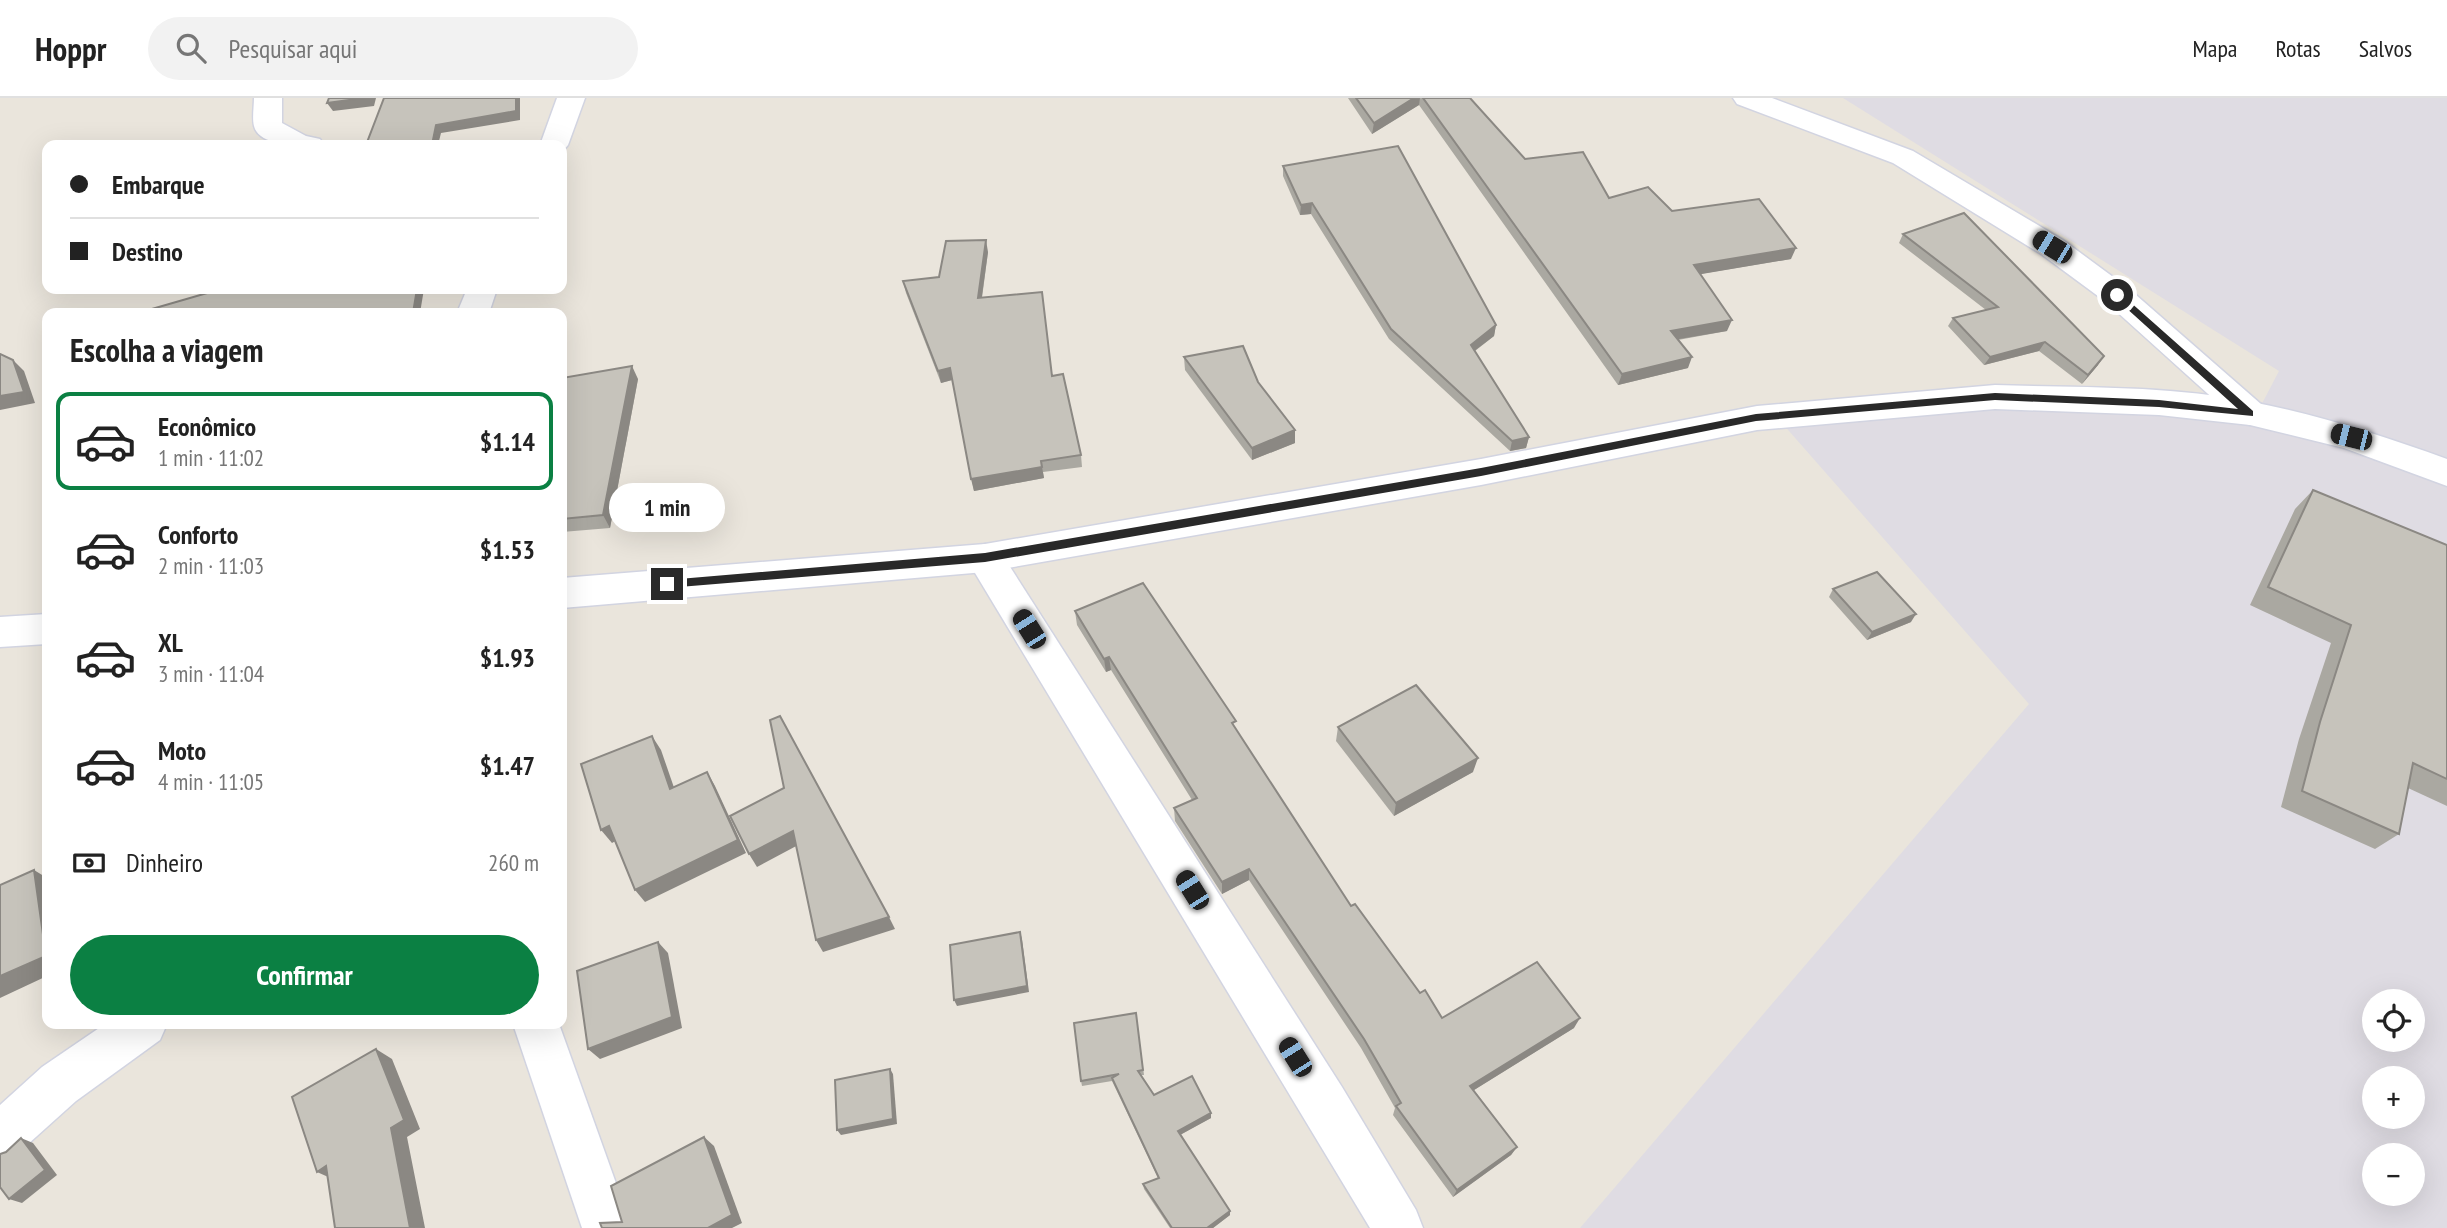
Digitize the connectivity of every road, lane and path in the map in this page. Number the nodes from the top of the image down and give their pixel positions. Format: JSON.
{"nodes":[{"id":1,"x":268,"y":98,"type":"edge"},
{"id":2,"x":571,"y":98,"type":"edge"},
{"id":3,"x":1747,"y":98,"type":"edge"},
{"id":4,"x":292,"y":140,"type":"edge"},
{"id":5,"x":556,"y":140,"type":"edge"},
{"id":6,"x":2250,"y":413,"type":"junction"},
{"id":7,"x":2447,"y":473,"type":"edge"},
{"id":8,"x":985,"y":558,"type":"junction"},
{"id":9,"x":567,"y":593,"type":"edge"},
{"id":10,"x":42,"y":629,"type":"edge"},
{"id":11,"x":0,"y":632,"type":"edge"},
{"id":12,"x":137,"y":1029,"type":"edge"},
{"id":13,"x":538,"y":1029,"type":"edge"},
{"id":14,"x":0,"y":1137,"type":"edge"},
{"id":15,"x":607,"y":1228,"type":"edge"},
{"id":16,"x":1398,"y":1228,"type":"edge"}],
"edges":[{"from":1,"to":4,"type":"street"},
{"from":2,"to":5,"type":"street"},
{"from":3,"to":6,"type":"street"},
{"from":6,"to":7,"type":"street"},
{"from":6,"to":8,"type":"street"},
{"from":8,"to":9,"type":"street"},
{"from":8,"to":16,"type":"street"},
{"from":10,"to":11,"type":"street"},
{"from":12,"to":14,"type":"street"},
{"from":13,"to":15,"type":"street"}]}
